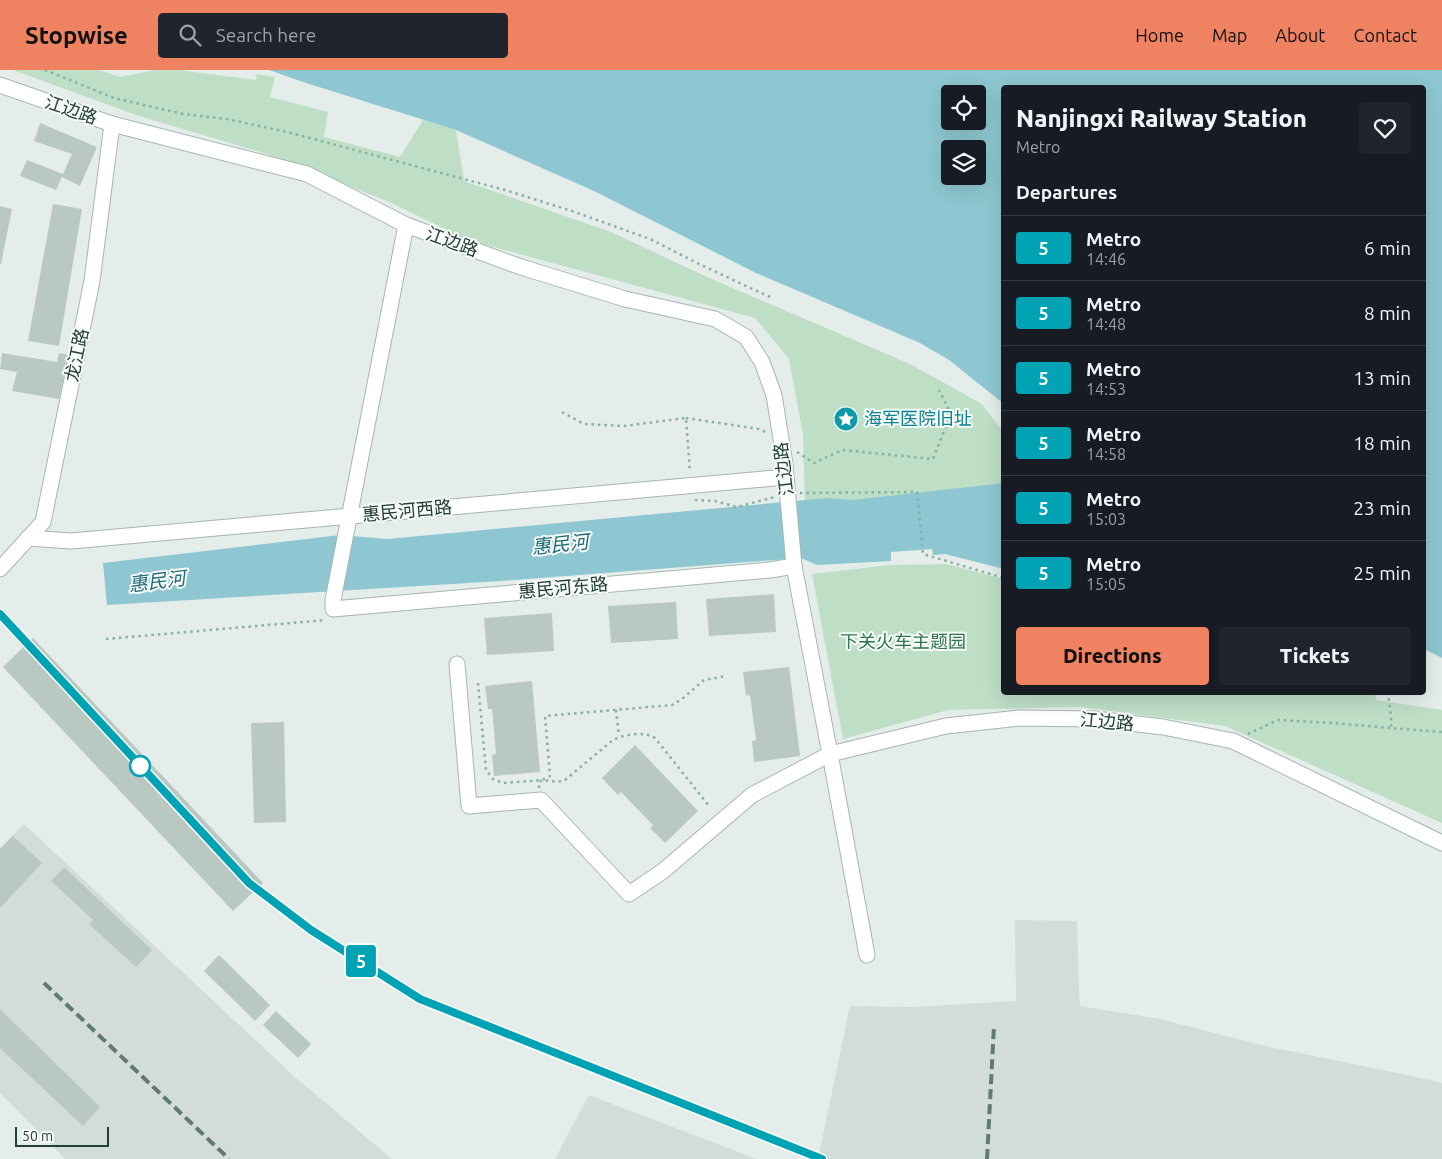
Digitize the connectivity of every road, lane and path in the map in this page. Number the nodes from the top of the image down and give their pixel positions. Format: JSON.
{"nodes":[{"id":1,"x":45,"y":70,"type":"edge"},
{"id":2,"x":0,"y":85,"type":"edge"},
{"id":3,"x":112,"y":124,"type":"junction"},
{"id":4,"x":406,"y":225,"type":"junction"},
{"id":5,"x":770,"y":298,"type":"dead end"},
{"id":6,"x":939,"y":390,"type":"dead end"},
{"id":7,"x":562,"y":412,"type":"dead end"},
{"id":8,"x":686,"y":418,"type":"junction"},
{"id":9,"x":781,"y":442,"type":"junction"},
{"id":10,"x":786,"y":477,"type":"dead end"},
{"id":11,"x":692,"y":485,"type":"junction"},
{"id":12,"x":788,"y":494,"type":"junction"},
{"id":13,"x":349,"y":519,"type":"junction"},
{"id":14,"x":28,"y":538,"type":"junction"},
{"id":15,"x":794,"y":566,"type":"junction"},
{"id":16,"x":0,"y":569,"type":"edge"},
{"id":17,"x":1001,"y":577,"type":"edge"},
{"id":18,"x":457,"y":664,"type":"dead end"},
{"id":19,"x":726,"y":676,"type":"dead end"},
{"id":20,"x":478,"y":684,"type":"dead end"},
{"id":21,"x":1388,"y":695,"type":"edge"},
{"id":22,"x":616,"y":710,"type":"junction"},
{"id":23,"x":1391,"y":728,"type":"junction"},
{"id":24,"x":1442,"y":732,"type":"edge"},
{"id":25,"x":1247,"y":734,"type":"dead end"},
{"id":26,"x":619,"y":737,"type":"junction"},
{"id":27,"x":830,"y":754,"type":"junction"},
{"id":28,"x":542,"y":780,"type":"junction"},
{"id":29,"x":540,"y":800,"type":"junction"},
{"id":30,"x":709,"y":806,"type":"dead end"},
{"id":31,"x":1442,"y":843,"type":"edge"},
{"id":32,"x":866,"y":955,"type":"dead end"}],
"edges":[{"from":1,"to":5,"type":"path"},
{"from":2,"to":3,"type":"street","name":"江边路"},
{"from":3,"to":4,"type":"street","name":"江边路"},
{"from":3,"to":14,"type":"street","name":"龙江路"},
{"from":4,"to":9,"type":"street","name":"江边路"},
{"from":4,"to":13,"type":"street"},
{"from":6,"to":9,"type":"path"},
{"from":7,"to":8,"type":"path"},
{"from":8,"to":9,"type":"path"},
{"from":8,"to":11,"type":"path"},
{"from":9,"to":12,"type":"street","name":"江边路"},
{"from":10,"to":11,"type":"street","name":"惠民河西路"},
{"from":11,"to":12,"type":"path"},
{"from":11,"to":13,"type":"street","name":"惠民河西路"},
{"from":12,"to":15,"type":"street","name":"江边路"},
{"from":12,"to":17,"type":"path"},
{"from":13,"to":14,"type":"street","name":"惠民河西路"},
{"from":13,"to":15,"type":"street","name":"惠民河东路"},
{"from":14,"to":16,"type":"street","name":"龙江路"},
{"from":15,"to":27,"type":"street","name":"江边路"},
{"from":18,"to":29,"type":"street"},
{"from":19,"to":22,"type":"path"},
{"from":20,"to":28,"type":"path"},
{"from":21,"to":23,"type":"path"},
{"from":22,"to":26,"type":"path"},
{"from":22,"to":28,"type":"path"},
{"from":23,"to":24,"type":"path"},
{"from":23,"to":25,"type":"path"},
{"from":26,"to":28,"type":"path"},
{"from":26,"to":30,"type":"path"},
{"from":27,"to":29,"type":"street"},
{"from":27,"to":31,"type":"street","name":"江边路"},
{"from":27,"to":32,"type":"street"},
{"from":28,"to":29,"type":"path"}]}
